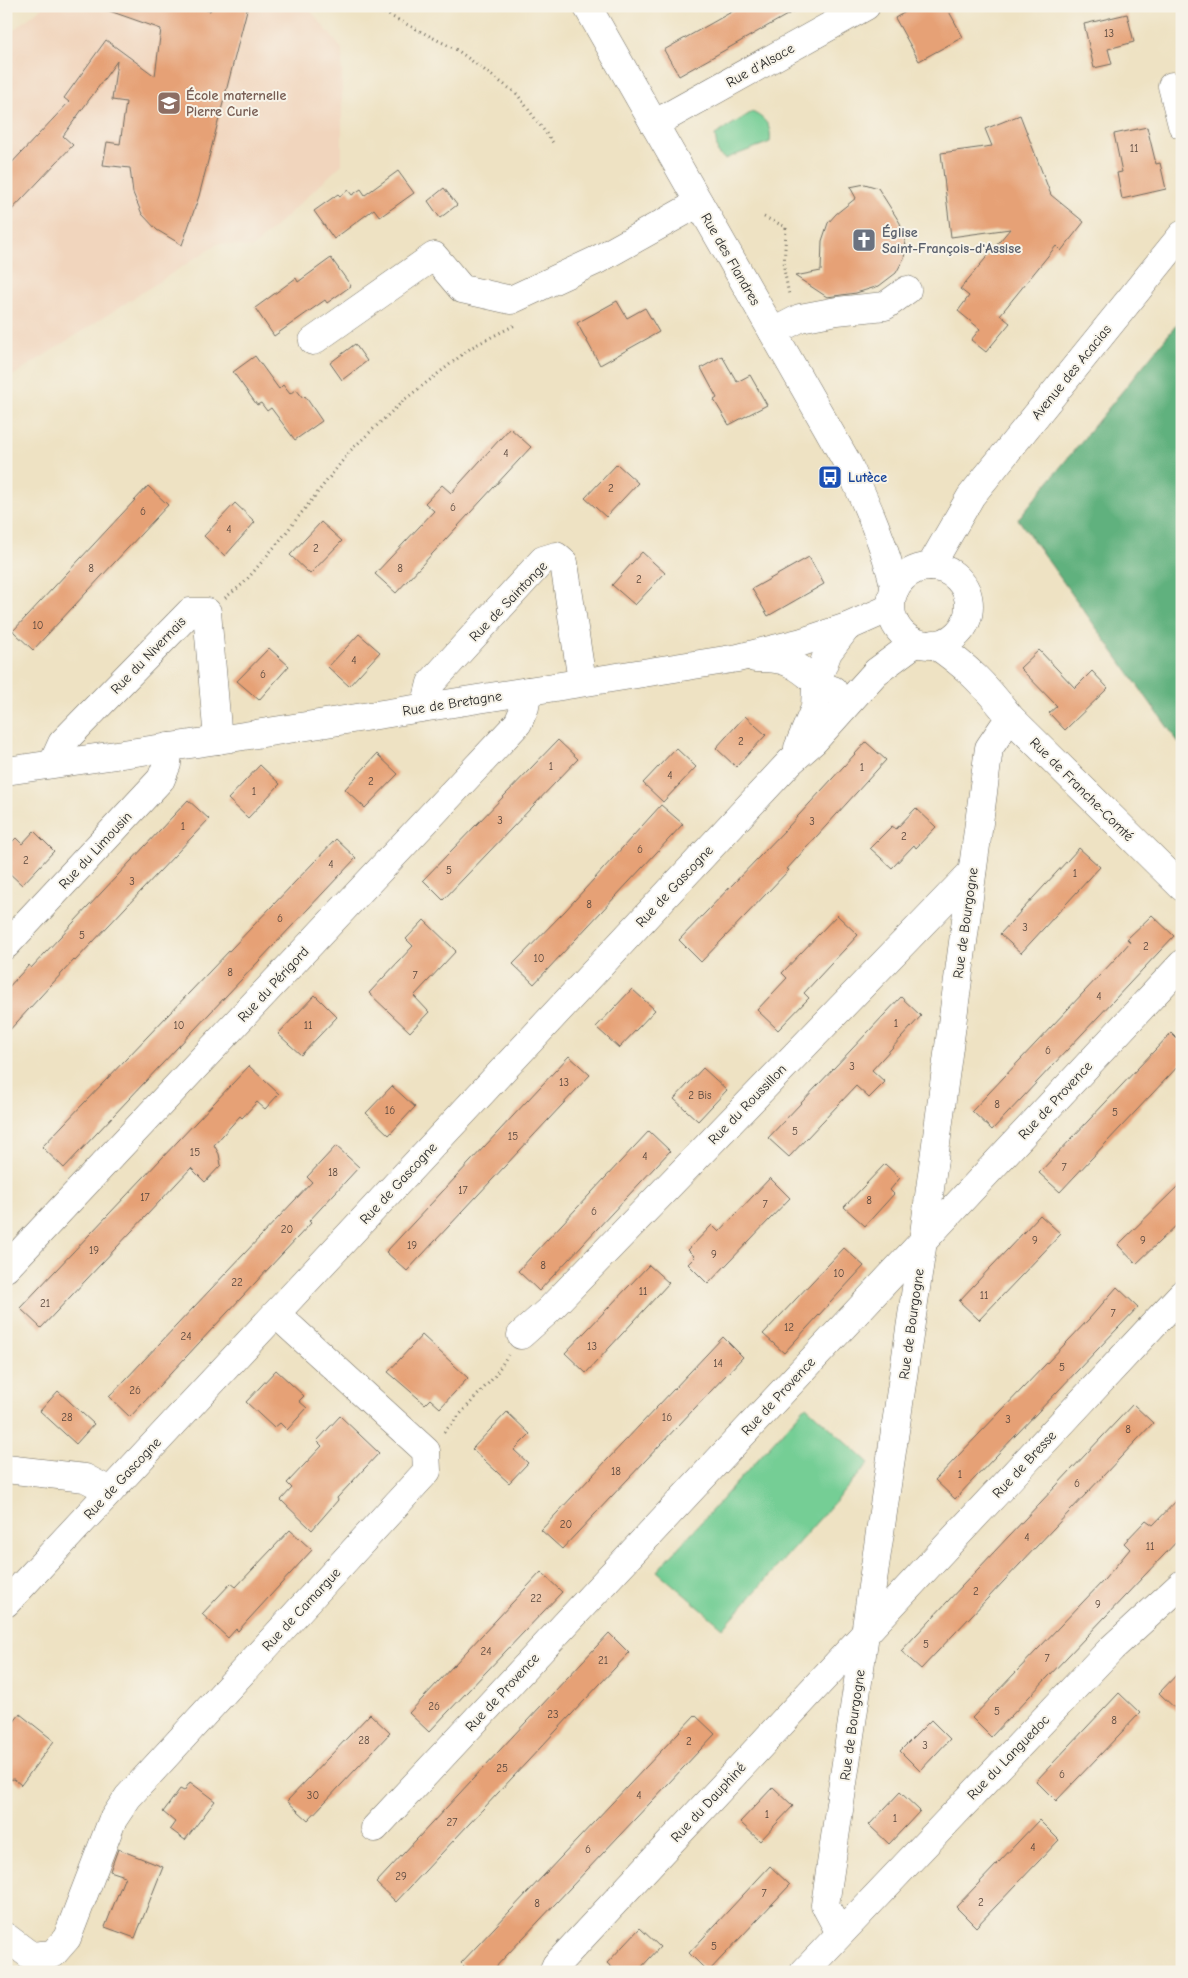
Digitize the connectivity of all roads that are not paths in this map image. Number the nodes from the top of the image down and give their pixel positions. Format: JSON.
{"nodes":[{"id":1,"x":587,"y":6,"type":"edge"},
{"id":2,"x":866,"y":6,"type":"edge"},
{"id":3,"x":1172,"y":86,"type":"dead end"},
{"id":4,"x":654,"y":124,"type":"junction"},
{"id":5,"x":1182,"y":125,"type":"edge"},
{"id":6,"x":699,"y":203,"type":"junction"},
{"id":7,"x":1182,"y":235,"type":"edge"},
{"id":8,"x":907,"y":290,"type":"dead end"},
{"id":9,"x":773,"y":332,"type":"junction"},
{"id":10,"x":313,"y":341,"type":"dead end"},
{"id":11,"x":963,"y":511,"type":"junction"},
{"id":12,"x":871,"y":513,"type":"junction"},
{"id":13,"x":924,"y":568,"type":"junction"},
{"id":14,"x":962,"y":584,"type":"junction"},
{"id":15,"x":892,"y":598,"type":"junction"},
{"id":16,"x":847,"y":627,"type":"junction"},
{"id":17,"x":962,"y":627,"type":"junction"},
{"id":18,"x":924,"y":644,"type":"junction"},
{"id":19,"x":738,"y":658,"type":"junction"},
{"id":20,"x":582,"y":681,"type":"junction"},
{"id":21,"x":816,"y":684,"type":"junction"},
{"id":22,"x":866,"y":686,"type":"junction"},
{"id":23,"x":987,"y":687,"type":"junction"},
{"id":24,"x":527,"y":691,"type":"junction"},
{"id":25,"x":425,"y":707,"type":"junction"},
{"id":26,"x":1010,"y":717,"type":"junction"},
{"id":27,"x":218,"y":740,"type":"junction"},
{"id":28,"x":168,"y":747,"type":"junction"},
{"id":29,"x":790,"y":762,"type":"junction"},
{"id":30,"x":53,"y":763,"type":"junction"},
{"id":31,"x":6,"y":771,"type":"edge"},
{"id":32,"x":972,"y":872,"type":"junction"},
{"id":33,"x":1182,"y":887,"type":"edge"},
{"id":34,"x":6,"y":945,"type":"edge"},
{"id":35,"x":1182,"y":964,"type":"edge"},
{"id":36,"x":923,"y":1240,"type":"junction"},
{"id":37,"x":6,"y":1268,"type":"edge"},
{"id":38,"x":1182,"y":1294,"type":"edge"},
{"id":39,"x":276,"y":1314,"type":"junction"},
{"id":40,"x":521,"y":1335,"type":"road end"},
{"id":41,"x":6,"y":1469,"type":"edge"},
{"id":42,"x":110,"y":1491,"type":"junction"},
{"id":43,"x":1181,"y":1585,"type":"edge"},
{"id":44,"x":6,"y":1603,"type":"edge"},
{"id":45,"x":865,"y":1633,"type":"junction"},
{"id":46,"x":375,"y":1828,"type":"dead end"},
{"id":47,"x":840,"y":1934,"type":"junction"},
{"id":48,"x":6,"y":1937,"type":"edge"},
{"id":49,"x":553,"y":1972,"type":"edge"},
{"id":50,"x":804,"y":1972,"type":"edge"}],
"edges":[{"from":1,"to":4,"type":"street","name":"Rue des Flandres"},
{"from":2,"to":4,"type":"street","name":"Rue d'Alsace"},
{"from":3,"to":5,"type":"street"},
{"from":4,"to":6,"type":"street","name":"Rue des Flandres"},
{"from":6,"to":9,"type":"street","name":"Rue des Flandres"},
{"from":6,"to":10,"type":"street"},
{"from":7,"to":11,"type":"street","name":"Avenue des Acacias"},
{"from":8,"to":9,"type":"street"},
{"from":9,"to":12,"type":"street","name":"Rue des Flandres"},
{"from":11,"to":13,"type":"street","name":"Avenue des Acacias"},
{"from":11,"to":14,"type":"street","name":"Avenue des Acacias"},
{"from":12,"to":13,"type":"street","name":"Rue des Flandres"},
{"from":12,"to":15,"type":"street","name":"Rue des Flandres"},
{"from":13,"to":14,"type":"street"},
{"from":13,"to":15,"type":"street"},
{"from":14,"to":17,"type":"street"},
{"from":15,"to":16,"type":"street","name":"Rue de Bretagne"},
{"from":15,"to":18,"type":"street"},
{"from":16,"to":19,"type":"street","name":"Rue de Bretagne"},
{"from":16,"to":21,"type":"street","name":"Rue de Gascogne"},
{"from":17,"to":18,"type":"street"},
{"from":17,"to":23,"type":"street","name":"Rue de Franche-Comté"},
{"from":18,"to":22,"type":"street","name":"Rue de Gascogne"},
{"from":18,"to":23,"type":"street","name":"Rue de Franche-Comté"},
{"from":19,"to":20,"type":"street","name":"Rue de Bretagne"},
{"from":19,"to":21,"type":"street"},
{"from":20,"to":24,"type":"street","name":"Rue de Bretagne"},
{"from":20,"to":25,"type":"street","name":"Rue de Saintonge"},
{"from":21,"to":22,"type":"street"},
{"from":21,"to":29,"type":"street","name":"Rue de Gascogne"},
{"from":22,"to":29,"type":"street","name":"Rue de Gascogne"},
{"from":23,"to":26,"type":"street","name":"Rue de Franche-Comté"},
{"from":24,"to":25,"type":"street","name":"Rue de Bretagne"},
{"from":24,"to":37,"type":"street","name":"Rue du Périgord"},
{"from":25,"to":27,"type":"street","name":"Rue de Bretagne"},
{"from":26,"to":32,"type":"street","name":"Rue de Bourgogne"},
{"from":26,"to":33,"type":"street","name":"Rue de Franche-Comté"},
{"from":27,"to":28,"type":"street","name":"Rue de Bretagne"},
{"from":27,"to":30,"type":"street","name":"Rue du Nivernais"},
{"from":28,"to":30,"type":"street","name":"Rue de Bretagne"},
{"from":28,"to":34,"type":"street","name":"Rue du Limousin"},
{"from":29,"to":39,"type":"street","name":"Rue de Gascogne"},
{"from":30,"to":31,"type":"street","name":"Rue de Bretagne"},
{"from":32,"to":36,"type":"street","name":"Rue de Bourgogne"},
{"from":32,"to":40,"type":"street","name":"Rue du Roussillon"},
{"from":35,"to":36,"type":"street","name":"Rue de Provence"},
{"from":36,"to":45,"type":"street","name":"Rue de Bourgogne"},
{"from":36,"to":46,"type":"street","name":"Rue de Provence"},
{"from":38,"to":45,"type":"street","name":"Rue de Bresse"},
{"from":39,"to":42,"type":"street","name":"Rue de Gascogne"},
{"from":39,"to":48,"type":"street","name":"Rue de Camargue"},
{"from":41,"to":42,"type":"street"},
{"from":42,"to":44,"type":"street","name":"Rue de Gascogne"},
{"from":43,"to":47,"type":"street","name":"Rue du Languedoc"},
{"from":45,"to":47,"type":"street","name":"Rue de Bourgogne"},
{"from":45,"to":49,"type":"street","name":"Rue du Dauphiné"},
{"from":47,"to":50,"type":"street"}]}
